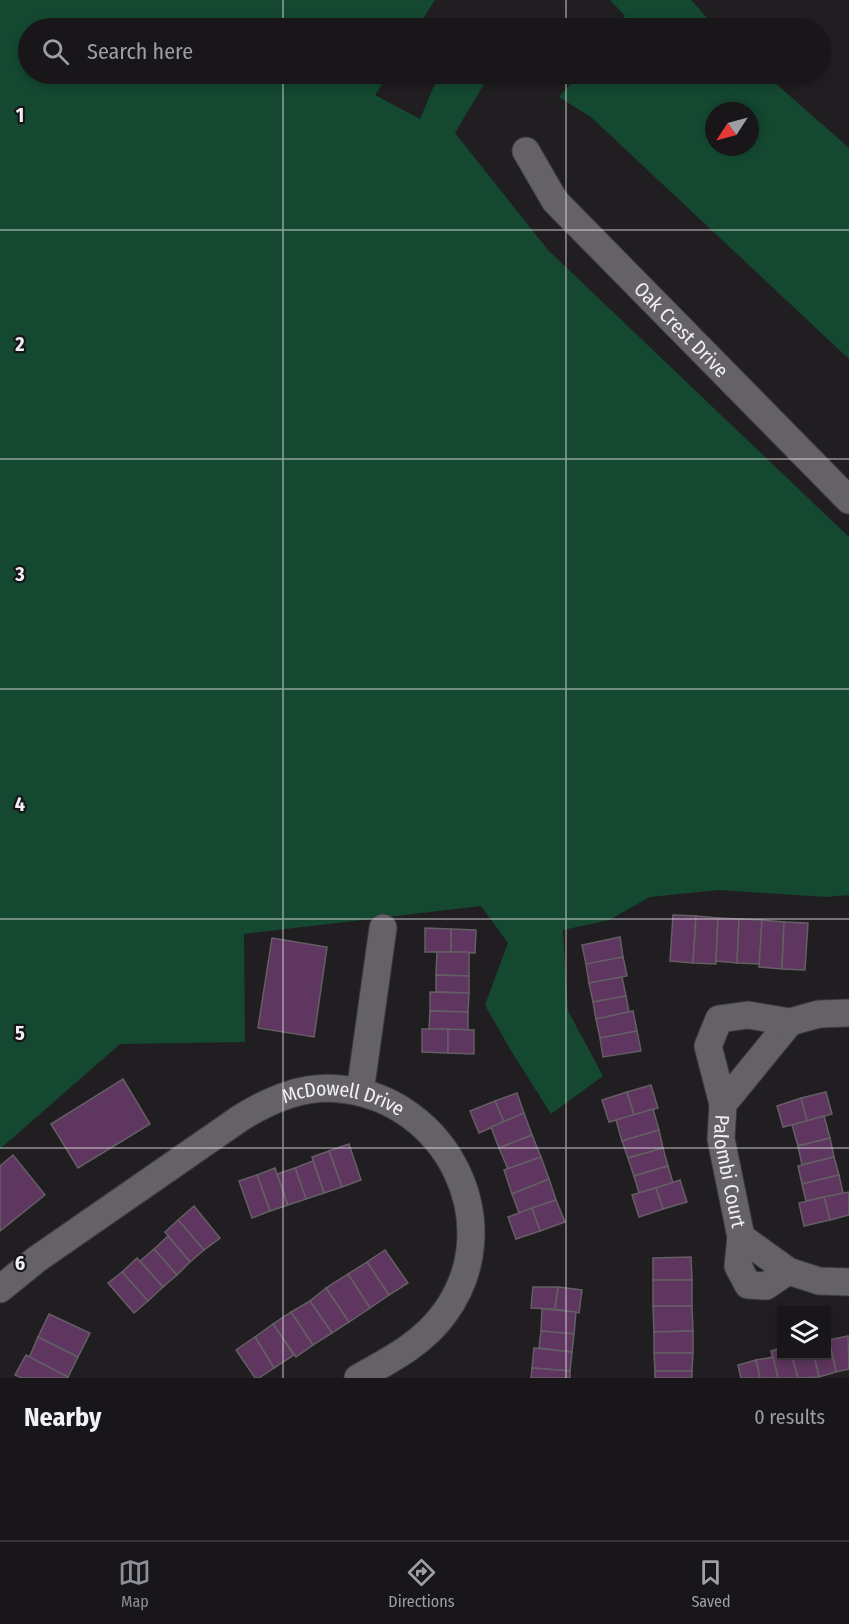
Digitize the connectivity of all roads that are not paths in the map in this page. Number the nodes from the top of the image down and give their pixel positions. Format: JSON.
{"nodes":[{"id":1,"x":526,"y":151,"type":"dead end"},
{"id":2,"x":849,"y":500,"type":"edge"},
{"id":3,"x":383,"y":928,"type":"dead end"},
{"id":4,"x":849,"y":1013,"type":"edge"},
{"id":5,"x":790,"y":1022,"type":"junction"},
{"id":6,"x":360,"y":1092,"type":"junction"},
{"id":7,"x":723,"y":1104,"type":"junction"},
{"id":8,"x":849,"y":1282,"type":"edge"},
{"id":9,"x":0,"y":1289,"type":"edge"},
{"id":10,"x":358,"y":1378,"type":"edge"}],
"edges":[{"from":1,"to":2,"type":"street","name":"Oak Crest Drive"},
{"from":3,"to":6,"type":"street"},
{"from":4,"to":5,"type":"street","name":"Palombi Court"},
{"from":5,"to":7,"type":"street","name":"Palombi Court"},
{"from":5,"to":7,"type":"street","name":"Palombi Court"},
{"from":6,"to":9,"type":"street","name":"McDowell Drive"},
{"from":6,"to":10,"type":"street","name":"McDowell Drive"},
{"from":7,"to":8,"type":"street","name":"Palombi Court"}]}
